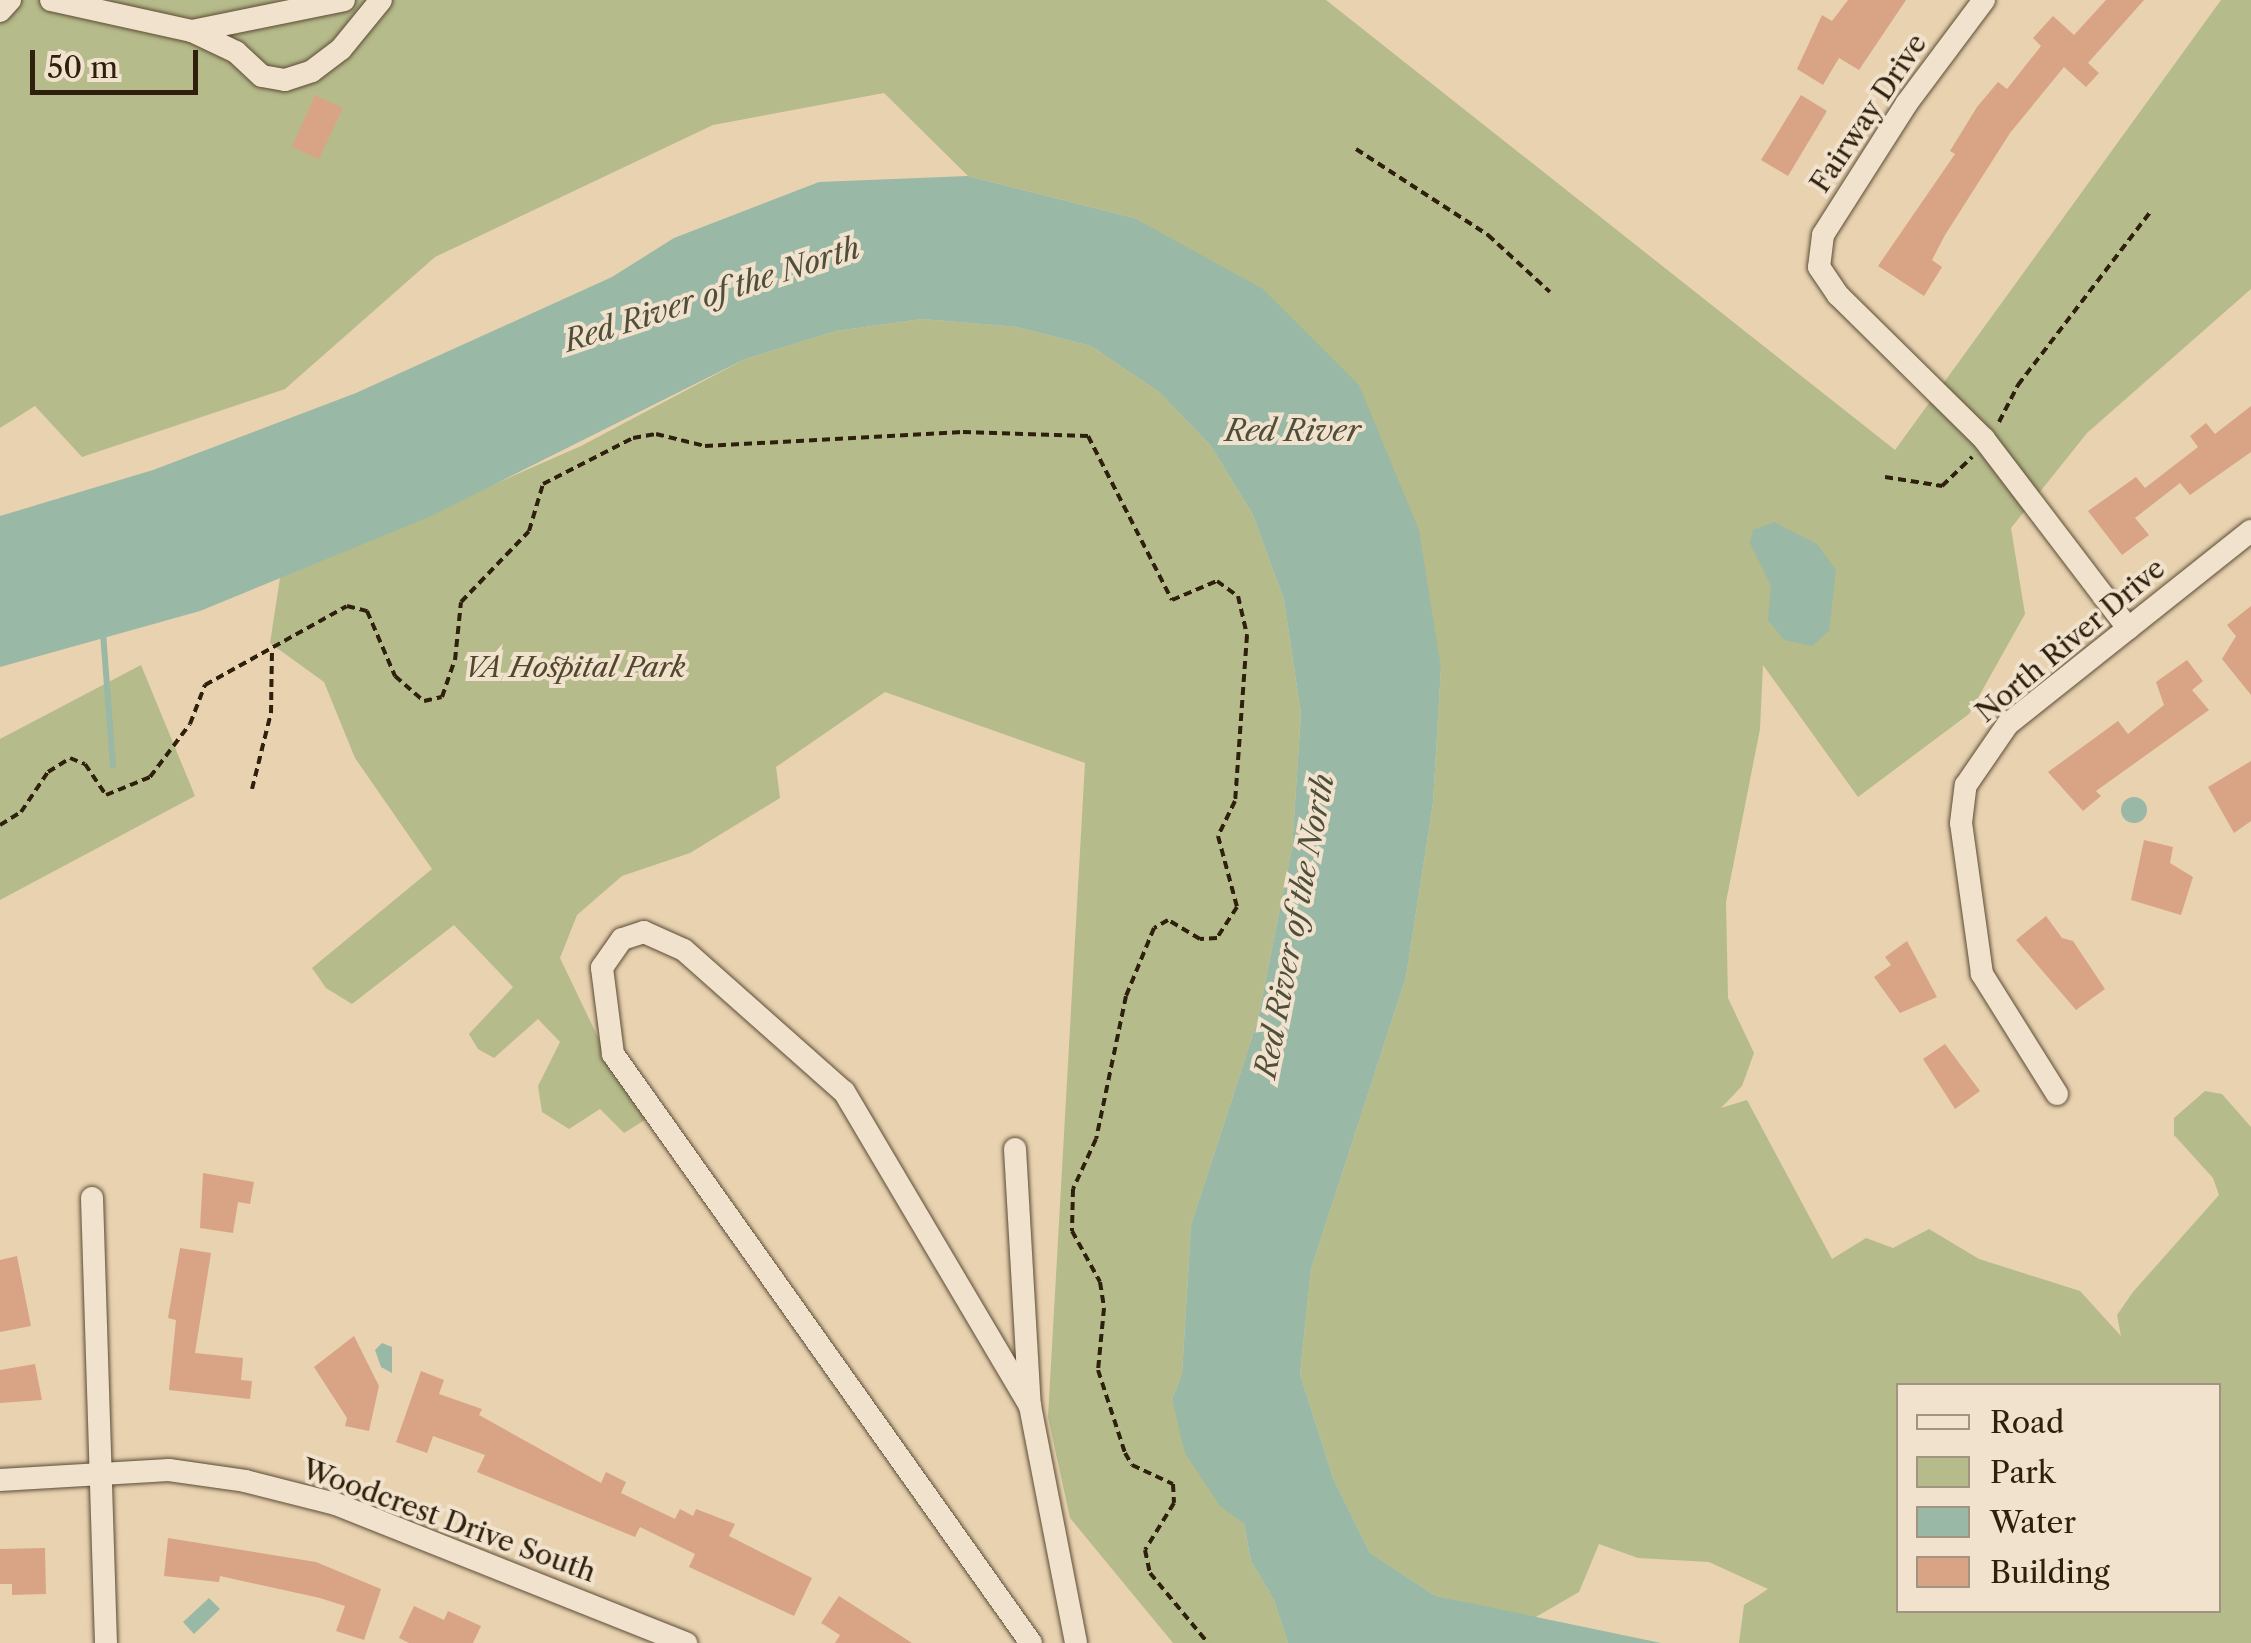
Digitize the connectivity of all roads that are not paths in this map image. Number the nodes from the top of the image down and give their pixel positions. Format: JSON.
{"nodes":[{"id":1,"x":10,"y":0,"type":"edge"},
{"id":2,"x":51,"y":0,"type":"edge"},
{"id":3,"x":344,"y":0,"type":"edge"},
{"id":4,"x":381,"y":0,"type":"edge"},
{"id":5,"x":1984,"y":0,"type":"edge"},
{"id":6,"x":0,"y":11,"type":"edge"},
{"id":7,"x":192,"y":31,"type":"junction"},
{"id":8,"x":2251,"y":532,"type":"edge"},
{"id":9,"x":2128,"y":628,"type":"junction"},
{"id":10,"x":2057,"y":1094,"type":"dead end"},
{"id":11,"x":1015,"y":1148,"type":"dead end"},
{"id":12,"x":92,"y":1198,"type":"dead end"},
{"id":13,"x":1030,"y":1406,"type":"junction"},
{"id":14,"x":100,"y":1471,"type":"junction"},
{"id":15,"x":0,"y":1480,"type":"edge"},
{"id":16,"x":106,"y":1643,"type":"edge"},
{"id":17,"x":686,"y":1643,"type":"edge"},
{"id":18,"x":1032,"y":1643,"type":"edge"},
{"id":19,"x":1076,"y":1643,"type":"edge"}],
"edges":[{"from":1,"to":6,"type":"street"},
{"from":2,"to":7,"type":"street"},
{"from":3,"to":7,"type":"street"},
{"from":4,"to":7,"type":"street"},
{"from":5,"to":9,"type":"street","name":"Fairway Drive"},
{"from":8,"to":9,"type":"street","name":"North River Drive"},
{"from":9,"to":10,"type":"street","name":"North River Drive"},
{"from":11,"to":13,"type":"street"},
{"from":12,"to":14,"type":"street"},
{"from":13,"to":18,"type":"street"},
{"from":13,"to":19,"type":"street"},
{"from":14,"to":15,"type":"street","name":"Woodcrest Drive South"},
{"from":14,"to":16,"type":"street"},
{"from":14,"to":17,"type":"street","name":"Woodcrest Drive South"}]}
